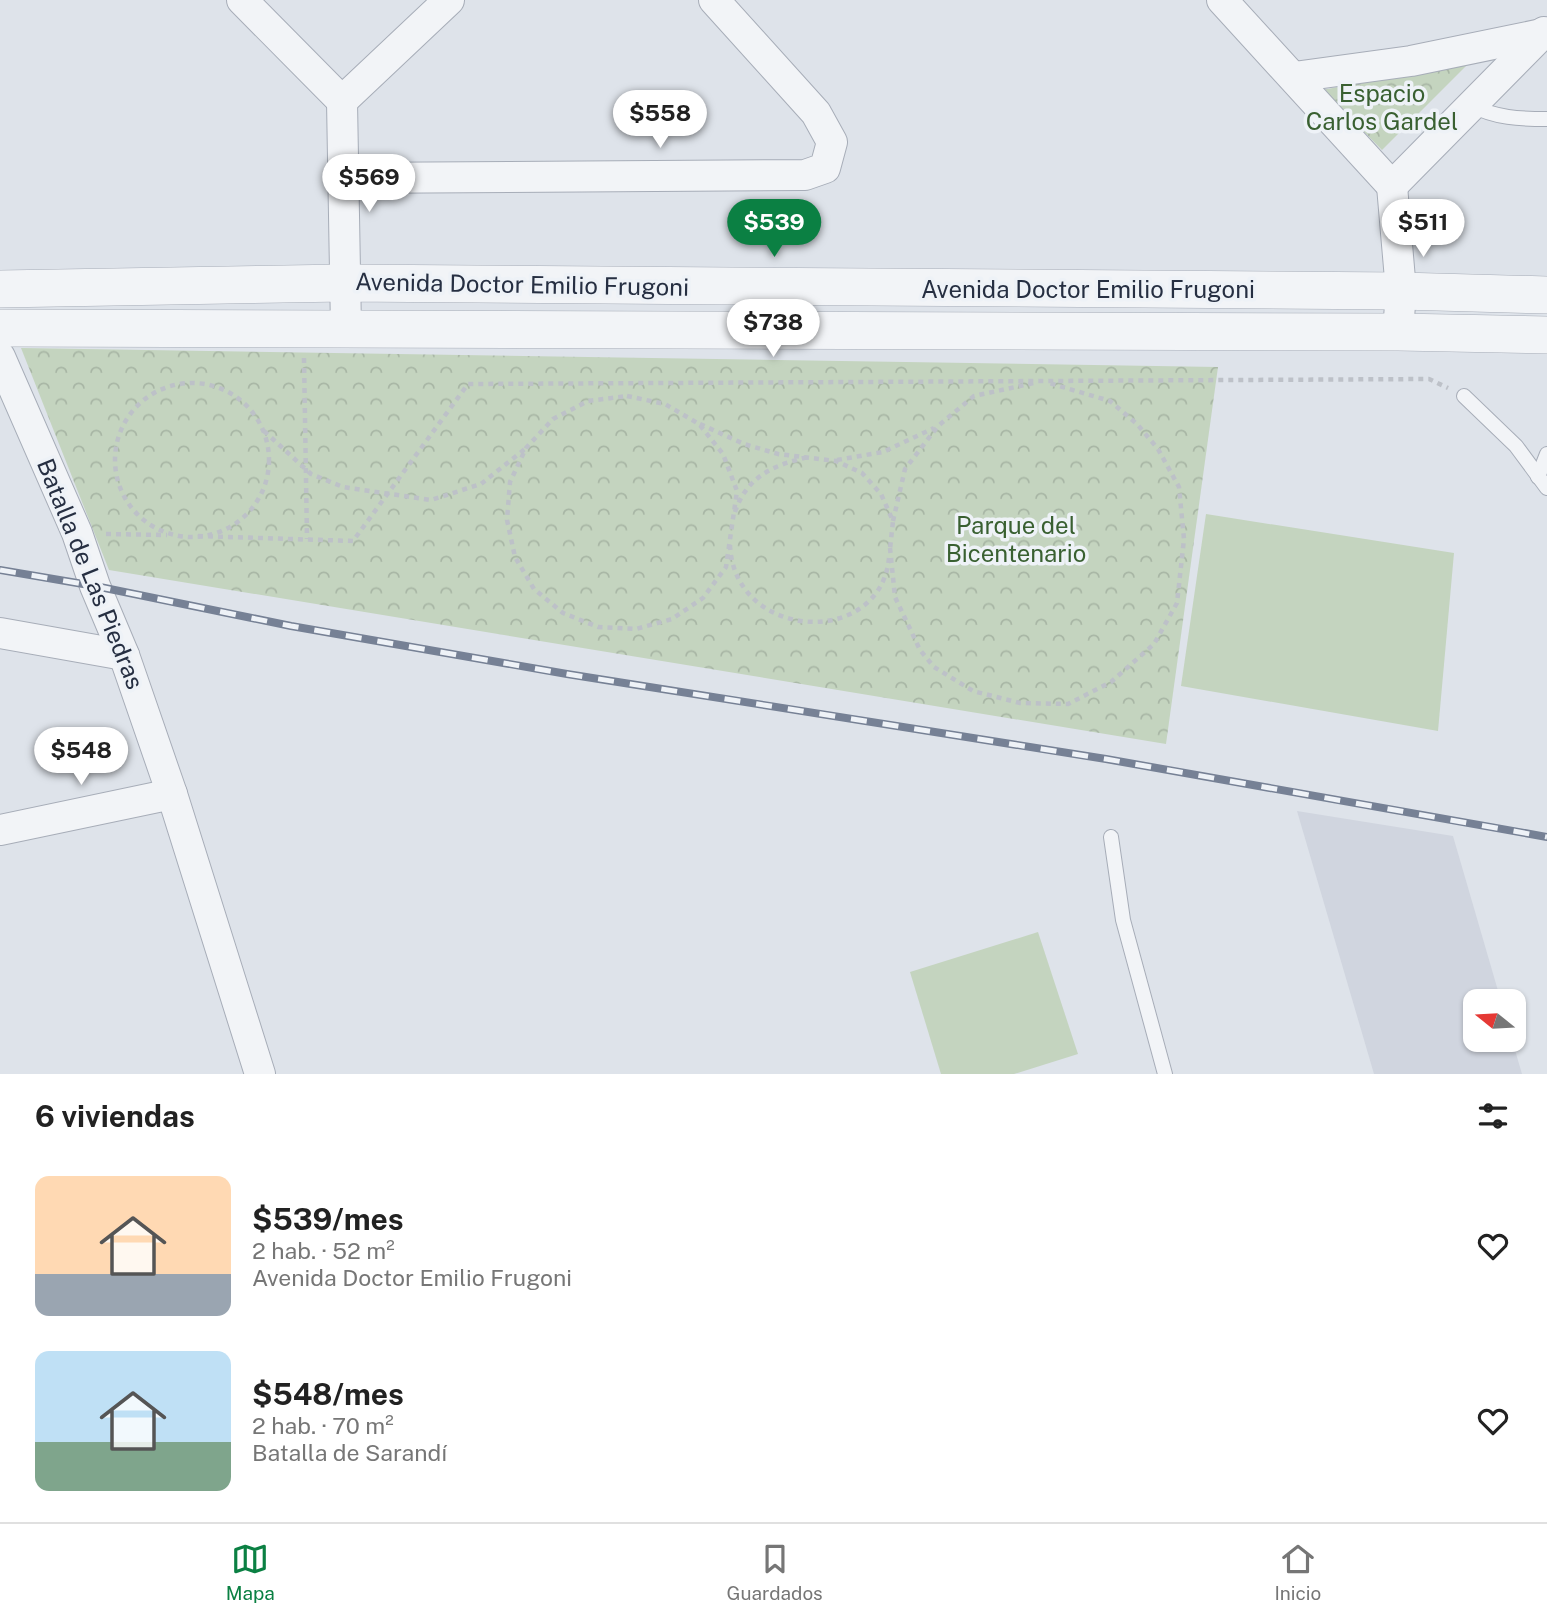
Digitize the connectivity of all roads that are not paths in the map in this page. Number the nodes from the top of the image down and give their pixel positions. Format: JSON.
{"nodes":[{"id":1,"x":242,"y":0,"type":"edge"},
{"id":2,"x":449,"y":0,"type":"edge"},
{"id":3,"x":714,"y":0,"type":"edge"},
{"id":4,"x":1222,"y":0,"type":"edge"},
{"id":5,"x":1544,"y":31,"type":"edge"},
{"id":6,"x":1293,"y":77,"type":"junction"},
{"id":7,"x":342,"y":101,"type":"junction"},
{"id":8,"x":1471,"y":105,"type":"junction"},
{"id":9,"x":1547,"y":119,"type":"edge"},
{"id":10,"x":343,"y":178,"type":"junction"},
{"id":11,"x":1392,"y":186,"type":"junction"},
{"id":12,"x":344,"y":283,"type":"junction"},
{"id":13,"x":0,"y":289,"type":"edge"},
{"id":14,"x":1401,"y":291,"type":"junction"},
{"id":15,"x":1547,"y":295,"type":"edge"},
{"id":16,"x":0,"y":328,"type":"edge"},
{"id":17,"x":346,"y":329,"type":"junction"},
{"id":18,"x":1398,"y":332,"type":"junction"},
{"id":19,"x":1547,"y":335,"type":"edge"},
{"id":20,"x":0,"y":357,"type":"edge"},
{"id":21,"x":1464,"y":396,"type":"road end"},
{"id":22,"x":1547,"y":454,"type":"edge"},
{"id":23,"x":1543,"y":483,"type":"edge"},
{"id":24,"x":0,"y":633,"type":"edge"},
{"id":25,"x":124,"y":655,"type":"junction"},
{"id":26,"x":172,"y":794,"type":"junction"},
{"id":27,"x":0,"y":830,"type":"edge"},
{"id":28,"x":1111,"y":837,"type":"dead end"},
{"id":29,"x":260,"y":1074,"type":"edge"},
{"id":30,"x":1165,"y":1074,"type":"edge"}],
"edges":[{"from":1,"to":7,"type":"street"},
{"from":2,"to":7,"type":"street"},
{"from":3,"to":10,"type":"street"},
{"from":4,"to":6,"type":"street"},
{"from":5,"to":6,"type":"street"},
{"from":5,"to":8,"type":"street"},
{"from":6,"to":11,"type":"street"},
{"from":7,"to":10,"type":"street"},
{"from":8,"to":9,"type":"lane"},
{"from":8,"to":11,"type":"street"},
{"from":10,"to":12,"type":"street"},
{"from":11,"to":14,"type":"street"},
{"from":12,"to":13,"type":"street","name":"Avenida Doctor Emilio Frugoni"},
{"from":12,"to":14,"type":"street","name":"Avenida Doctor Emilio Frugoni"},
{"from":12,"to":17,"type":"street"},
{"from":14,"to":15,"type":"street","name":"Avenida Doctor Emilio Frugoni"},
{"from":14,"to":18,"type":"street"},
{"from":16,"to":17,"type":"street","name":"Avenida Doctor Emilio Frugoni"},
{"from":17,"to":18,"type":"street","name":"Avenida Doctor Emilio Frugoni"},
{"from":18,"to":19,"type":"street","name":"Avenida Doctor Emilio Frugoni"},
{"from":20,"to":25,"type":"street","name":"Batalla de Las Piedras"},
{"from":21,"to":23,"type":"lane"},
{"from":22,"to":23,"type":"lane"},
{"from":24,"to":25,"type":"street"},
{"from":25,"to":26,"type":"street","name":"Batalla de Las Piedras"},
{"from":26,"to":27,"type":"street"},
{"from":26,"to":29,"type":"street","name":"Batalla de Las Piedras"},
{"from":28,"to":30,"type":"lane"}]}
